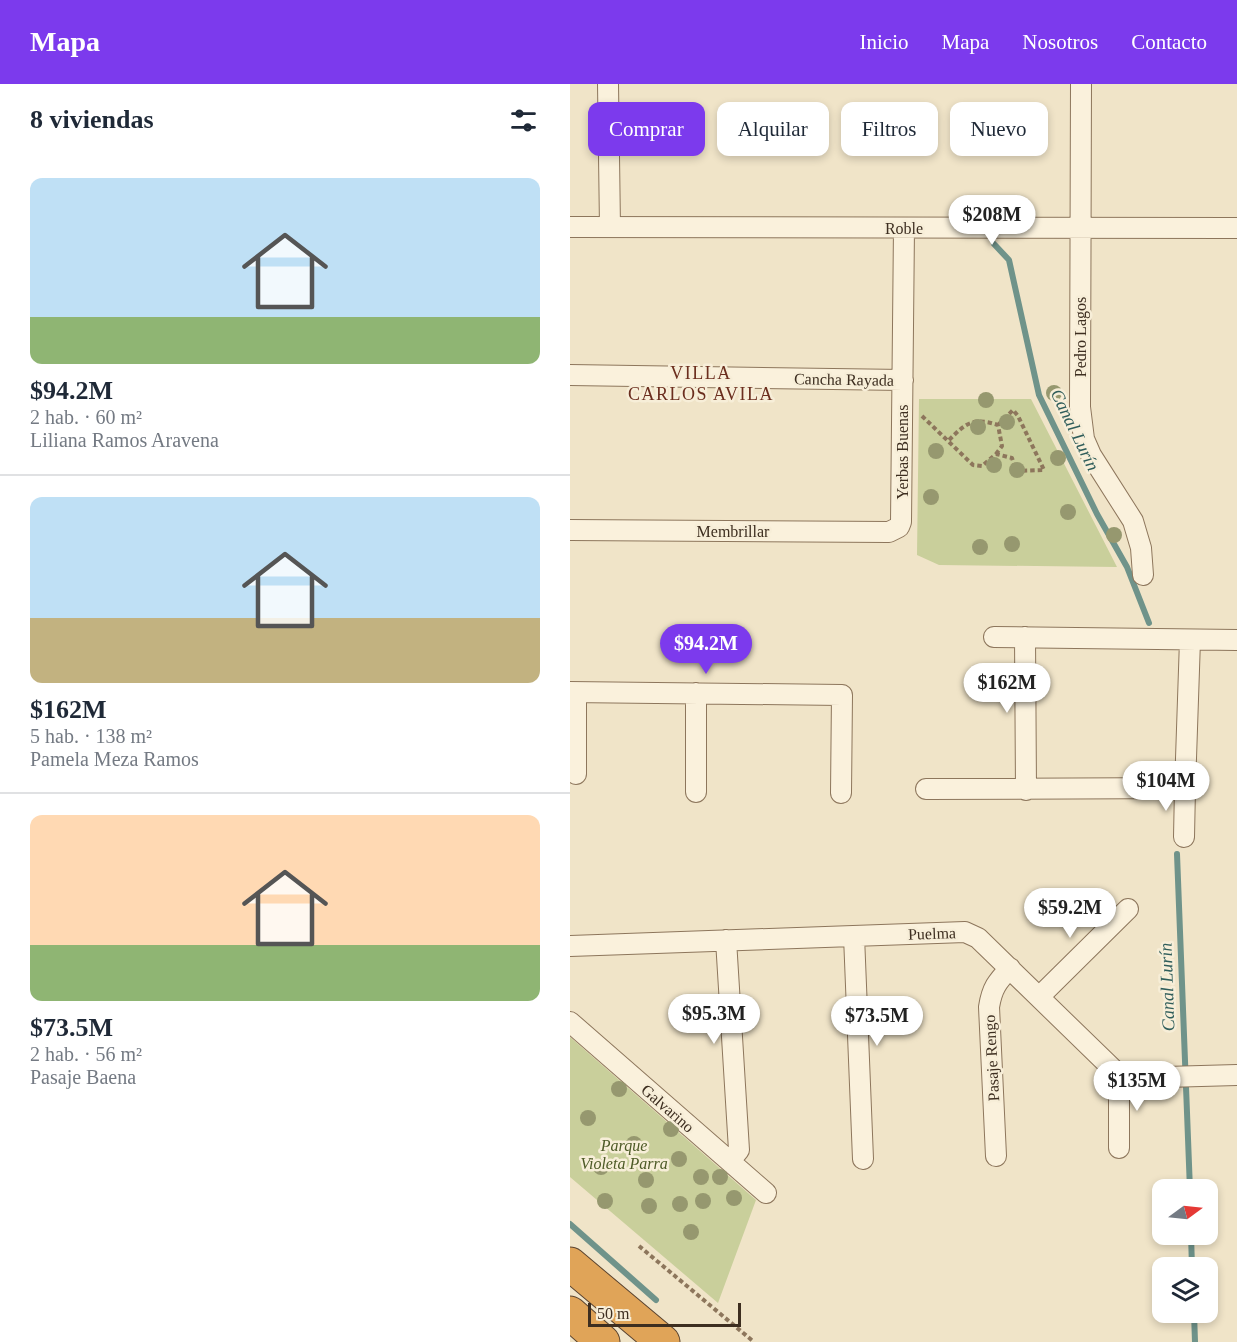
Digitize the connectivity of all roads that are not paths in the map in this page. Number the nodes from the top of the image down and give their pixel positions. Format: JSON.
{"nodes":[{"id":1,"x":608,"y":84,"type":"edge"},
{"id":2,"x":1081,"y":84,"type":"edge"},
{"id":3,"x":570,"y":227,"type":"edge"},
{"id":4,"x":610,"y":227,"type":"junction"},
{"id":5,"x":1079,"y":227,"type":"junction"},
{"id":6,"x":904,"y":228,"type":"junction"},
{"id":7,"x":1237,"y":228,"type":"edge"},
{"id":8,"x":570,"y":375,"type":"edge"},
{"id":9,"x":903,"y":380,"type":"junction"},
{"id":10,"x":570,"y":530,"type":"edge"},
{"id":11,"x":897,"y":530,"type":"joint"},
{"id":12,"x":1143,"y":575,"type":"dead end"},
{"id":13,"x":993,"y":637,"type":"dead end"},
{"id":14,"x":1025,"y":637,"type":"junction"},
{"id":15,"x":1190,"y":640,"type":"junction"},
{"id":16,"x":1237,"y":640,"type":"edge"},
{"id":17,"x":573,"y":692,"type":"edge"},
{"id":18,"x":696,"y":693,"type":"junction"},
{"id":19,"x":576,"y":774,"type":"dead end"},
{"id":20,"x":1185,"y":788,"type":"junction"},
{"id":21,"x":926,"y":789,"type":"dead end"},
{"id":22,"x":1026,"y":790,"type":"junction"},
{"id":23,"x":696,"y":792,"type":"dead end"},
{"id":24,"x":841,"y":793,"type":"dead end"},
{"id":25,"x":1184,"y":837,"type":"dead end"},
{"id":26,"x":1128,"y":909,"type":"dead end"},
{"id":27,"x":854,"y":936,"type":"junction"},
{"id":28,"x":726,"y":940,"type":"junction"},
{"id":29,"x":570,"y":946,"type":"edge"},
{"id":30,"x":1010,"y":968,"type":"junction"},
{"id":31,"x":1039,"y":997,"type":"junction"},
{"id":32,"x":570,"y":1022,"type":"edge"},
{"id":33,"x":1119,"y":1074,"type":"junction"},
{"id":34,"x":1237,"y":1075,"type":"edge"},
{"id":35,"x":1119,"y":1148,"type":"dead end"},
{"id":36,"x":996,"y":1156,"type":"dead end"},
{"id":37,"x":863,"y":1159,"type":"dead end"},
{"id":38,"x":730,"y":1161,"type":"junction"},
{"id":39,"x":766,"y":1193,"type":"dead end"},
{"id":40,"x":570,"y":1264,"type":"edge"},
{"id":41,"x":570,"y":1313,"type":"edge"},
{"id":42,"x":603,"y":1342,"type":"edge"},
{"id":43,"x":663,"y":1342,"type":"edge"}],
"edges":[{"from":1,"to":4,"type":"street"},
{"from":2,"to":5,"type":"street","name":"Pedro Lagos"},
{"from":3,"to":4,"type":"street","name":"Roble"},
{"from":4,"to":6,"type":"street","name":"Roble"},
{"from":5,"to":6,"type":"street","name":"Roble"},
{"from":5,"to":7,"type":"street","name":"Roble"},
{"from":5,"to":12,"type":"street","name":"Pedro Lagos"},
{"from":6,"to":9,"type":"street","name":"Yerbas Buenas"},
{"from":8,"to":9,"type":"street","name":"Cancha Rayada"},
{"from":9,"to":11,"type":"street","name":"Yerbas Buenas"},
{"from":10,"to":11,"type":"street","name":"Membrillar"},
{"from":13,"to":14,"type":"street"},
{"from":14,"to":15,"type":"street"},
{"from":14,"to":22,"type":"street"},
{"from":15,"to":16,"type":"street"},
{"from":15,"to":20,"type":"street"},
{"from":17,"to":18,"type":"street"},
{"from":17,"to":19,"type":"street"},
{"from":18,"to":23,"type":"street"},
{"from":18,"to":24,"type":"street"},
{"from":20,"to":22,"type":"street"},
{"from":20,"to":25,"type":"street"},
{"from":21,"to":22,"type":"street"},
{"from":26,"to":31,"type":"street"},
{"from":27,"to":28,"type":"street","name":"Puelma"},
{"from":27,"to":30,"type":"street","name":"Puelma"},
{"from":27,"to":37,"type":"street"},
{"from":28,"to":29,"type":"street","name":"Puelma"},
{"from":28,"to":38,"type":"street"},
{"from":30,"to":31,"type":"street","name":"Puelma"},
{"from":30,"to":36,"type":"street","name":"Pasaje Rengo"},
{"from":31,"to":33,"type":"street","name":"Puelma"},
{"from":32,"to":38,"type":"street","name":"Galvarino"},
{"from":33,"to":34,"type":"street"},
{"from":33,"to":35,"type":"street"},
{"from":38,"to":39,"type":"street","name":"Galvarino"},
{"from":40,"to":43,"type":"highway"},
{"from":41,"to":42,"type":"highway"}]}
